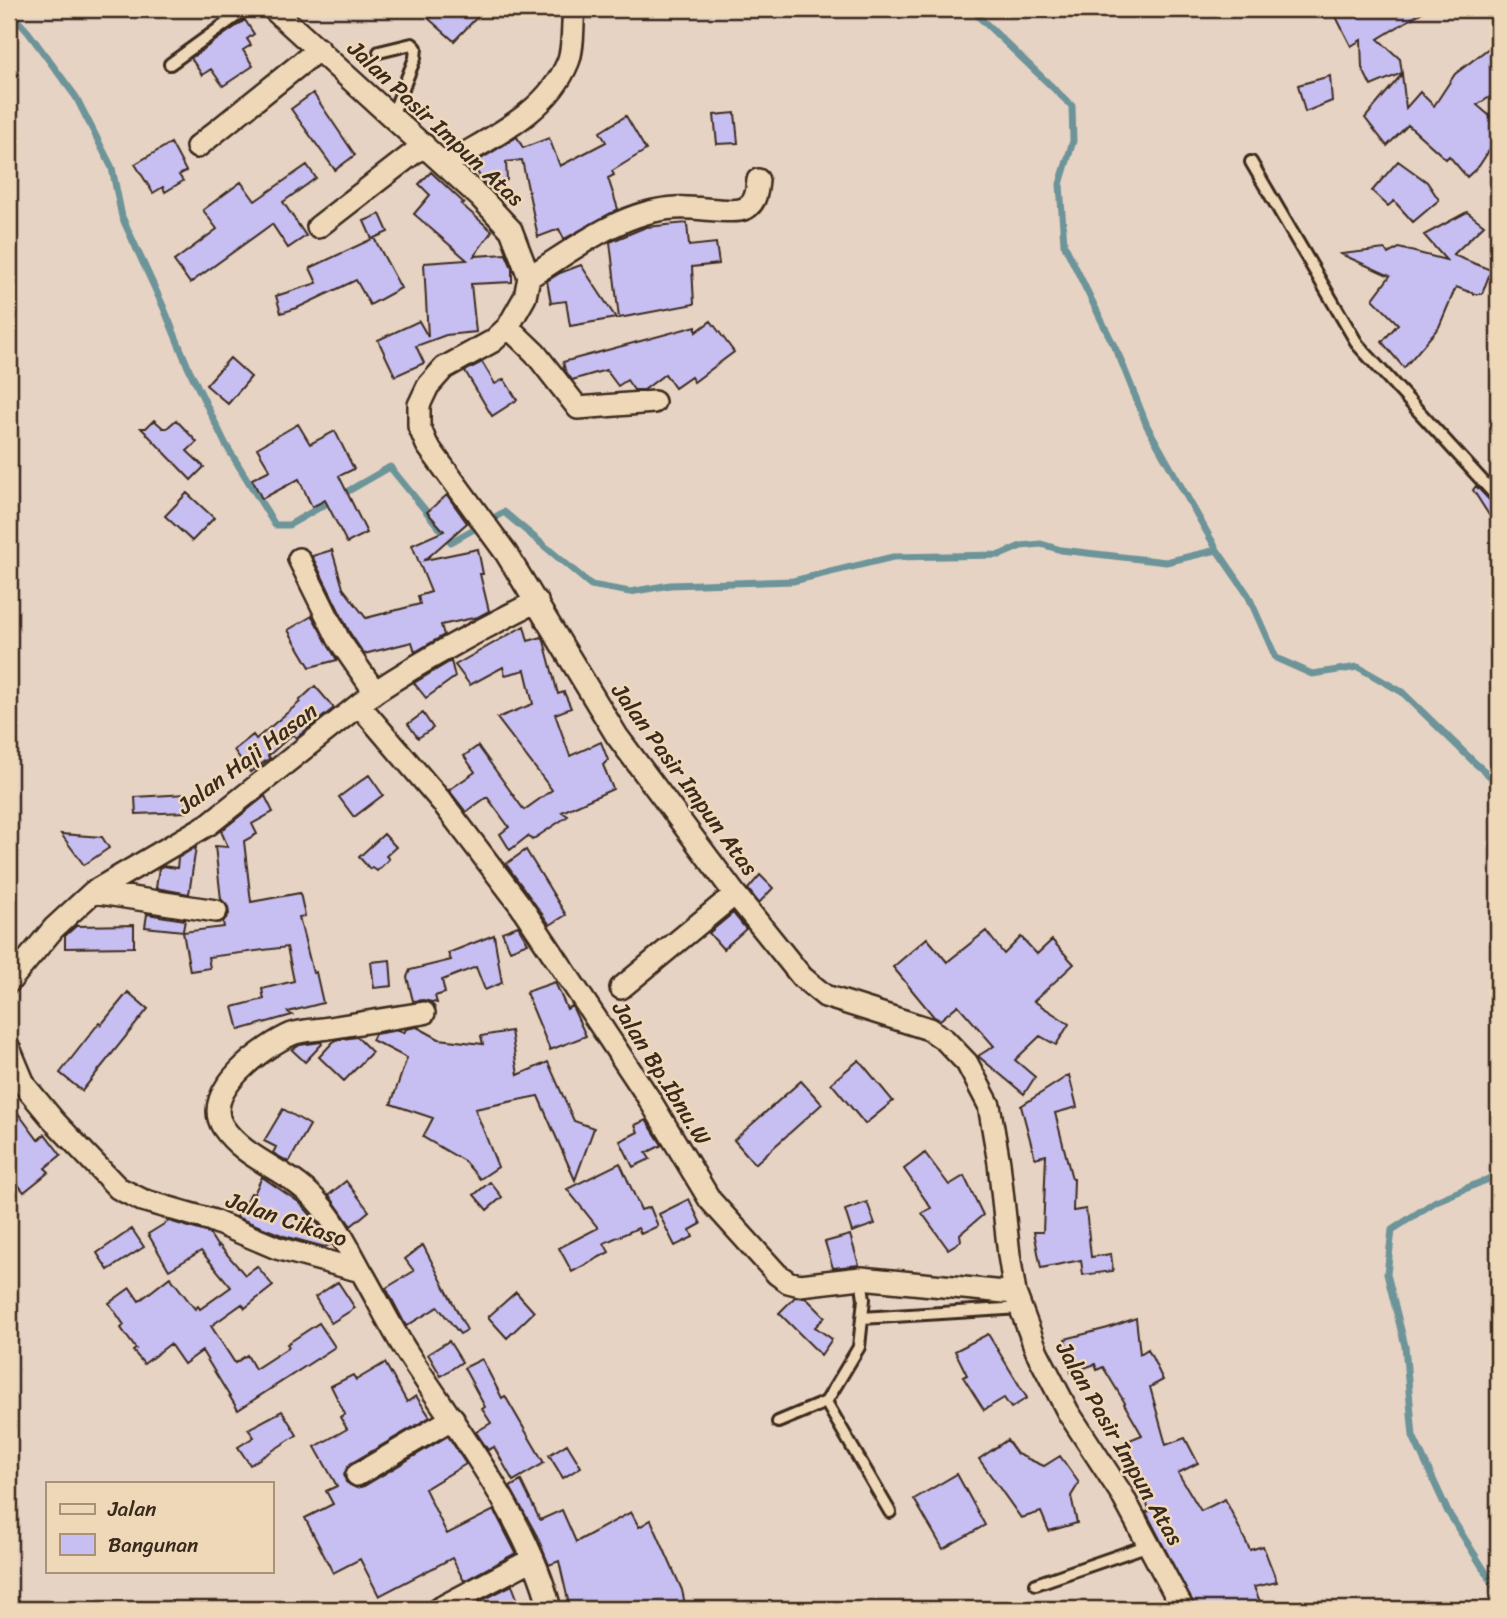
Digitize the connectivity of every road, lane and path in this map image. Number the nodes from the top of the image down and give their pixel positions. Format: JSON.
{"nodes":[{"id":1,"x":246,"y":9,"type":"edge"},
{"id":2,"x":574,"y":9,"type":"edge"},
{"id":3,"x":279,"y":10,"type":"edge"},
{"id":4,"x":319,"y":50,"type":"junction"},
{"id":5,"x":379,"y":52,"type":"dead end"},
{"id":6,"x":170,"y":64,"type":"dead end"},
{"id":7,"x":392,"y":116,"type":"junction"},
{"id":8,"x":424,"y":145,"type":"junction"},
{"id":9,"x":197,"y":147,"type":"dead end"},
{"id":10,"x":1251,"y":162,"type":"dead end"},
{"id":11,"x":446,"y":165,"type":"junction"},
{"id":12,"x":758,"y":180,"type":"dead end"},
{"id":13,"x":318,"y":227,"type":"dead end"},
{"id":14,"x":529,"y":277,"type":"junction"},
{"id":15,"x":508,"y":327,"type":"junction"},
{"id":16,"x":654,"y":402,"type":"dead end"},
{"id":17,"x":1498,"y":498,"type":"edge"},
{"id":18,"x":299,"y":559,"type":"dead end"},
{"id":19,"x":537,"y":601,"type":"junction"},
{"id":20,"x":367,"y":699,"type":"junction"},
{"id":21,"x":93,"y":892,"type":"junction"},
{"id":22,"x":735,"y":894,"type":"junction"},
{"id":23,"x":216,"y":911,"type":"dead end"},
{"id":24,"x":9,"y":982,"type":"edge"},
{"id":25,"x":621,"y":988,"type":"dead end"},
{"id":26,"x":424,"y":1013,"type":"dead end"},
{"id":27,"x":9,"y":1048,"type":"edge"},
{"id":28,"x":361,"y":1270,"type":"junction"},
{"id":29,"x":861,"y":1278,"type":"junction"},
{"id":30,"x":1018,"y":1300,"type":"junction"},
{"id":31,"x":862,"y":1318,"type":"junction"},
{"id":32,"x":826,"y":1402,"type":"junction"},
{"id":33,"x":453,"y":1418,"type":"junction"},
{"id":34,"x":778,"y":1422,"type":"dead end"},
{"id":35,"x":357,"y":1475,"type":"dead end"},
{"id":36,"x":890,"y":1512,"type":"dead end"},
{"id":37,"x":1149,"y":1545,"type":"junction"},
{"id":38,"x":533,"y":1559,"type":"junction"},
{"id":39,"x":1036,"y":1584,"type":"dead end"},
{"id":40,"x":438,"y":1609,"type":"edge"},
{"id":41,"x":550,"y":1609,"type":"edge"},
{"id":42,"x":1183,"y":1609,"type":"edge"}],
"edges":[{"from":1,"to":6,"type":"lane"},
{"from":2,"to":11,"type":"street"},
{"from":3,"to":4,"type":"street","name":"Jalan Pasir Impun Atas"},
{"from":4,"to":7,"type":"street","name":"Jalan Pasir Impun Atas"},
{"from":4,"to":9,"type":"street"},
{"from":5,"to":7,"type":"lane"},
{"from":7,"to":8,"type":"street","name":"Jalan Pasir Impun Atas"},
{"from":8,"to":11,"type":"street","name":"Jalan Pasir Impun Atas"},
{"from":8,"to":13,"type":"street"},
{"from":10,"to":17,"type":"lane"},
{"from":11,"to":14,"type":"street","name":"Jalan Pasir Impun Atas"},
{"from":12,"to":14,"type":"street"},
{"from":14,"to":15,"type":"street","name":"Jalan Pasir Impun Atas"},
{"from":15,"to":16,"type":"street"},
{"from":15,"to":19,"type":"street","name":"Jalan Pasir Impun Atas"},
{"from":18,"to":20,"type":"street","name":"Jalan Bp.Ibnu.W"},
{"from":19,"to":20,"type":"street","name":"Jalan Haji Hasan"},
{"from":19,"to":22,"type":"street","name":"Jalan Pasir Impun Atas"},
{"from":20,"to":21,"type":"street","name":"Jalan Haji Hasan"},
{"from":20,"to":29,"type":"street","name":"Jalan Bp.Ibnu.W"},
{"from":21,"to":23,"type":"street"},
{"from":21,"to":24,"type":"street","name":"Jalan Haji Hasan"},
{"from":22,"to":25,"type":"street"},
{"from":22,"to":30,"type":"street","name":"Jalan Pasir Impun Atas"},
{"from":26,"to":28,"type":"street"},
{"from":27,"to":28,"type":"street","name":"Jalan Cikaso"},
{"from":28,"to":33,"type":"street","name":"Jalan Cikaso"},
{"from":29,"to":30,"type":"street","name":"Jalan Bp.Ibnu.W"},
{"from":29,"to":31,"type":"lane"},
{"from":30,"to":31,"type":"lane"},
{"from":30,"to":37,"type":"street","name":"Jalan Pasir Impun Atas"},
{"from":31,"to":32,"type":"lane"},
{"from":32,"to":34,"type":"lane"},
{"from":32,"to":36,"type":"lane"},
{"from":33,"to":35,"type":"street"},
{"from":33,"to":38,"type":"street","name":"Jalan Cikaso"},
{"from":37,"to":39,"type":"lane"},
{"from":37,"to":42,"type":"street","name":"Jalan Pasir Impun Atas"},
{"from":38,"to":40,"type":"street"},
{"from":38,"to":41,"type":"street","name":"Jalan Cikaso"}]}
